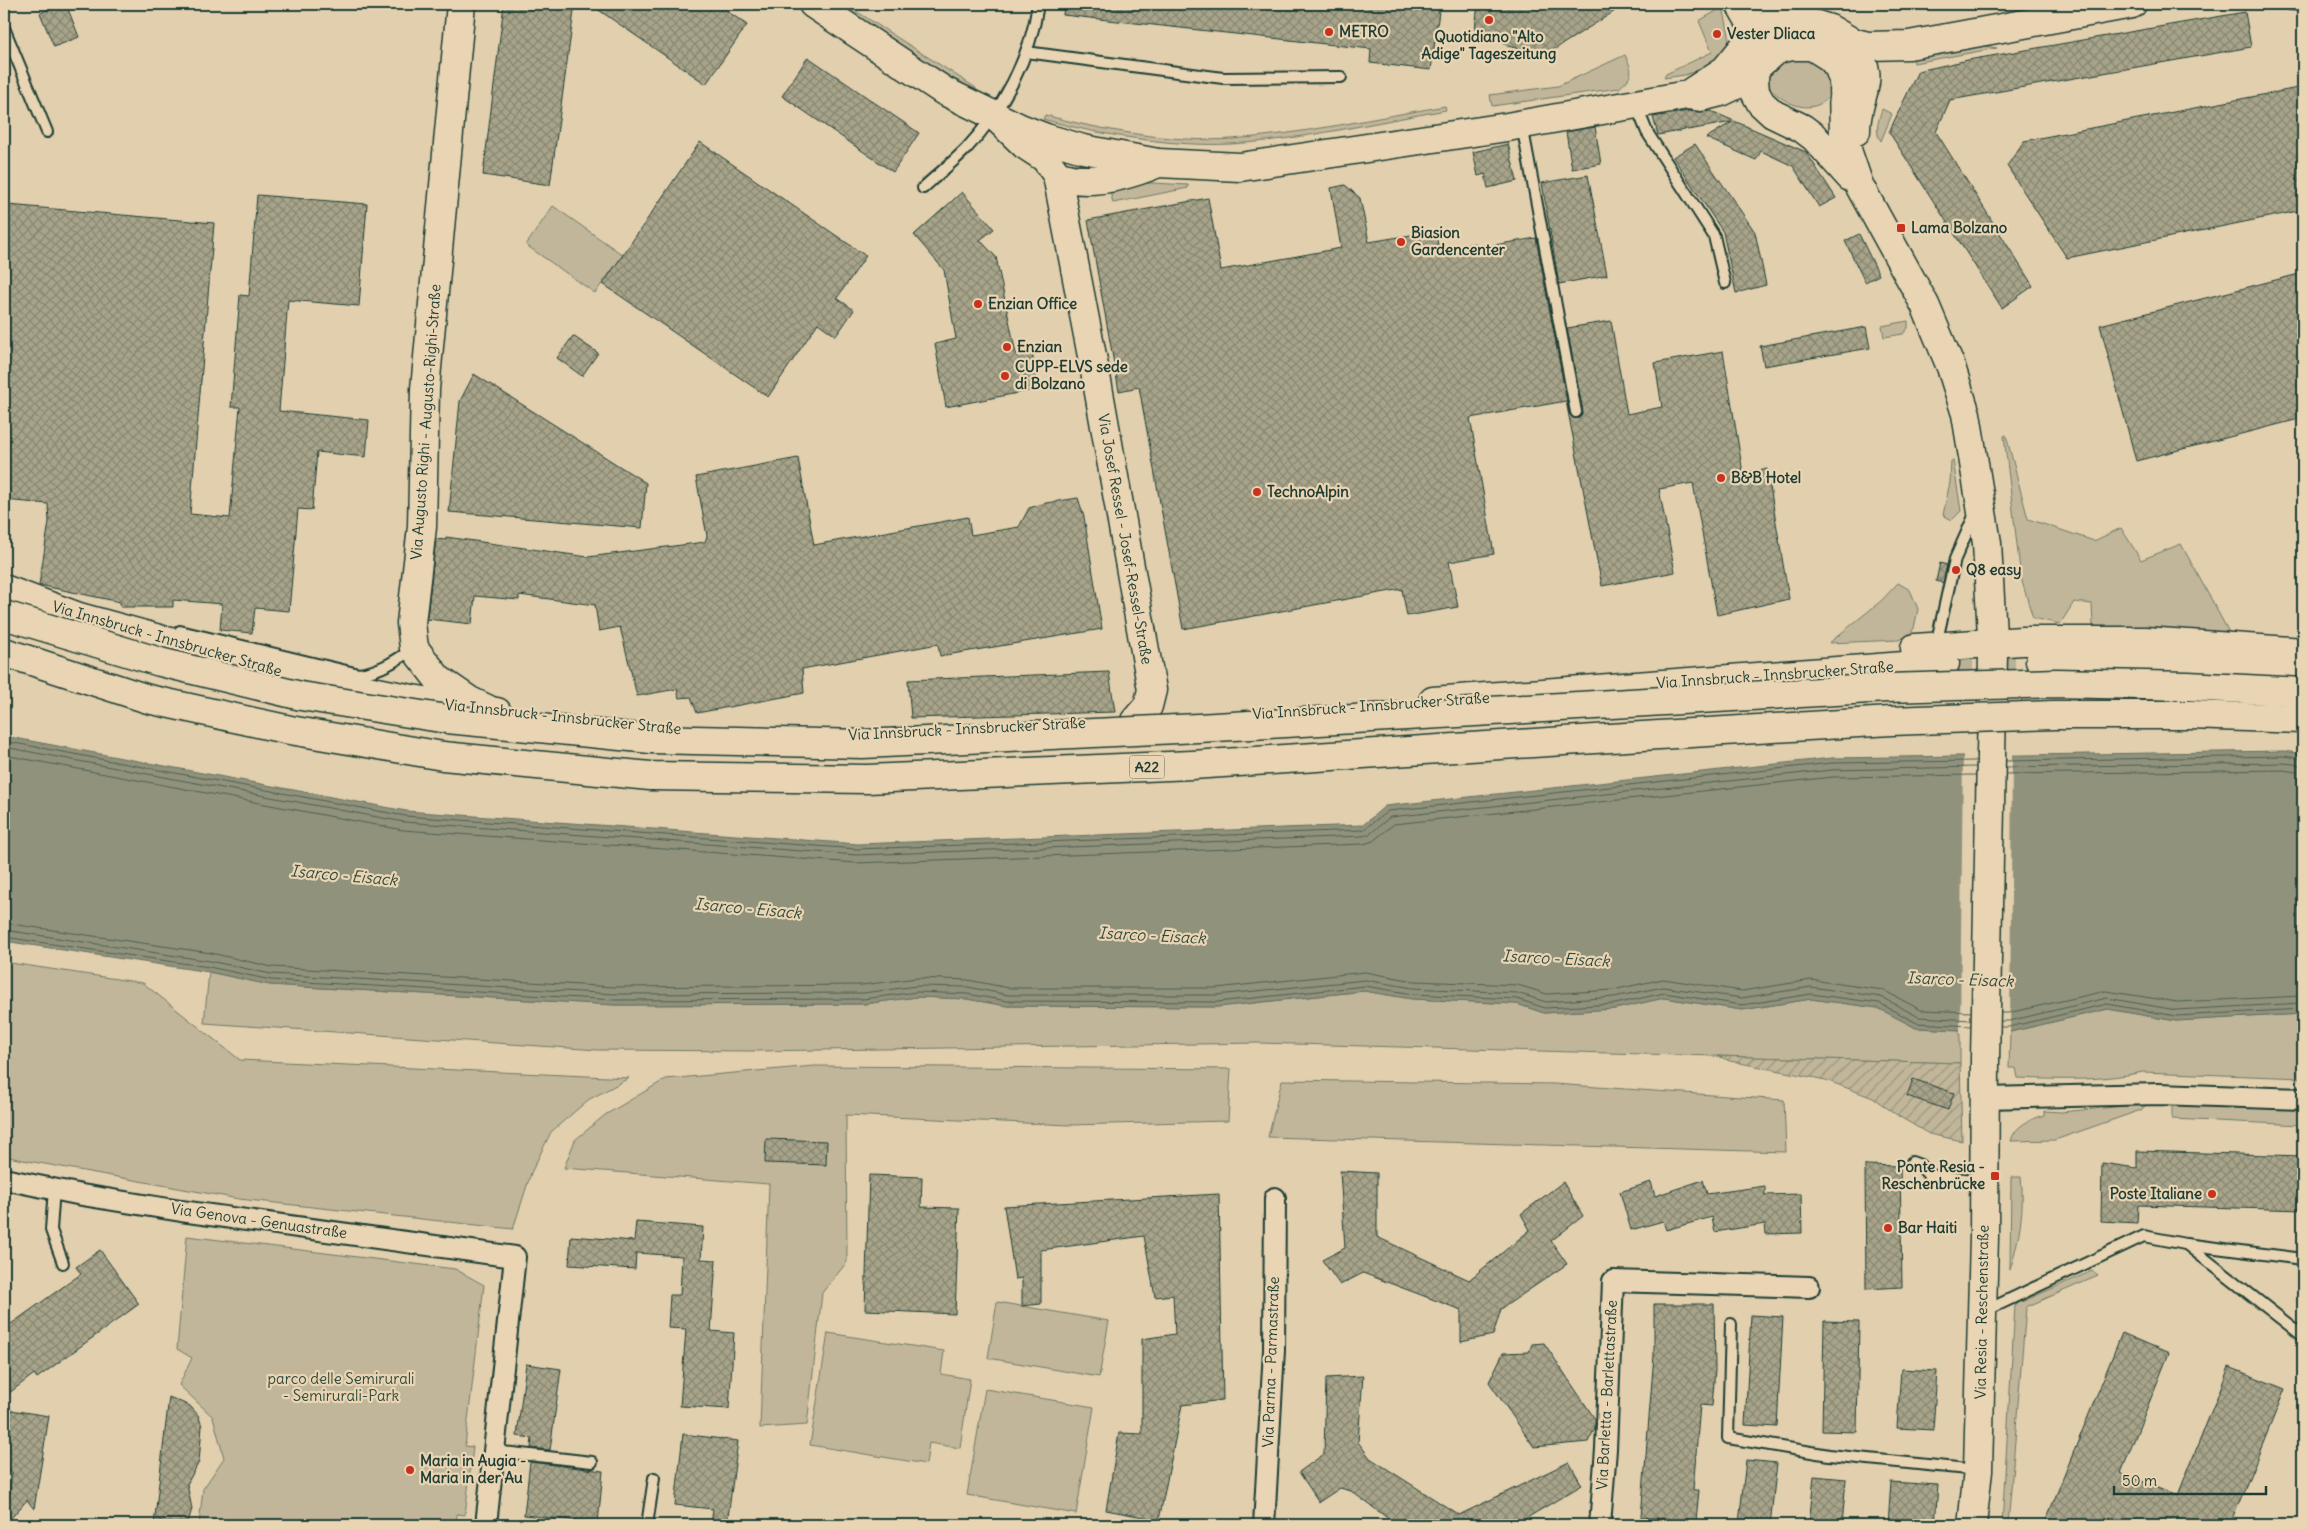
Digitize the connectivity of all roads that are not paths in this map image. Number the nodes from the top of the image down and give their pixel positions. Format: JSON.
{"nodes":[{"id":1,"x":461,"y":4,"type":"edge"},
{"id":2,"x":813,"y":4,"type":"edge"},
{"id":3,"x":1038,"y":4,"type":"edge"},
{"id":4,"x":1730,"y":4,"type":"edge"},
{"id":5,"x":1740,"y":4,"type":"edge"},
{"id":6,"x":1772,"y":4,"type":"edge"},
{"id":7,"x":2132,"y":4,"type":"edge"},
{"id":8,"x":2290,"y":4,"type":"edge"},
{"id":9,"x":2303,"y":5,"type":"edge"},
{"id":10,"x":1802,"y":22,"type":"junction"},
{"id":11,"x":4,"y":28,"type":"edge"},
{"id":12,"x":1752,"y":37,"type":"junction"},
{"id":13,"x":1852,"y":42,"type":"junction"},
{"id":14,"x":1026,"y":52,"type":"junction"},
{"id":15,"x":1745,"y":63,"type":"junction"},
{"id":16,"x":1341,"y":77,"type":"dead end"},
{"id":17,"x":1636,"y":104,"type":"junction"},
{"id":18,"x":992,"y":114,"type":"junction"},
{"id":19,"x":1522,"y":124,"type":"junction"},
{"id":20,"x":46,"y":132,"type":"dead end"},
{"id":21,"x":1158,"y":163,"type":"junction"},
{"id":22,"x":1057,"y":175,"type":"junction"},
{"id":23,"x":1859,"y":185,"type":"junction"},
{"id":24,"x":923,"y":188,"type":"dead end"},
{"id":25,"x":1725,"y":283,"type":"dead end"},
{"id":26,"x":1576,"y":412,"type":"dead end"},
{"id":27,"x":1981,"y":499,"type":"junction"},
{"id":28,"x":4,"y":589,"type":"edge"},
{"id":29,"x":4,"y":615,"type":"edge"},
{"id":30,"x":177,"y":630,"type":"dead end"},
{"id":31,"x":1992,"y":642,"type":"junction"},
{"id":32,"x":414,"y":648,"type":"junction"},
{"id":33,"x":4,"y":652,"type":"edge"},
{"id":34,"x":2303,"y":652,"type":"edge"},
{"id":35,"x":1940,"y":654,"type":"junction"},
{"id":36,"x":2040,"y":661,"type":"tunnel mouth"},
{"id":37,"x":2303,"y":672,"type":"edge"},
{"id":38,"x":2303,"y":692,"type":"edge"},
{"id":39,"x":492,"y":712,"type":"junction"},
{"id":40,"x":2303,"y":720,"type":"edge"},
{"id":41,"x":1136,"y":721,"type":"junction"},
{"id":42,"x":1985,"y":1098,"type":"junction"},
{"id":43,"x":2303,"y":1100,"type":"edge"},
{"id":44,"x":1912,"y":1162,"type":"dead end"},
{"id":45,"x":4,"y":1179,"type":"edge"},
{"id":46,"x":1984,"y":1181,"type":"junction"},
{"id":47,"x":54,"y":1188,"type":"junction"},
{"id":48,"x":1275,"y":1198,"type":"dead end"},
{"id":49,"x":2185,"y":1244,"type":"junction"},
{"id":50,"x":2303,"y":1259,"type":"edge"},
{"id":51,"x":63,"y":1264,"type":"dead end"},
{"id":52,"x":1809,"y":1287,"type":"dead end"},
{"id":53,"x":1982,"y":1312,"type":"junction"},
{"id":54,"x":1731,"y":1324,"type":"dead end"},
{"id":55,"x":2303,"y":1336,"type":"edge"},
{"id":56,"x":494,"y":1451,"type":"junction"},
{"id":57,"x":592,"y":1462,"type":"dead end"},
{"id":58,"x":1978,"y":1470,"type":"junction"},
{"id":59,"x":654,"y":1478,"type":"dead end"},
{"id":60,"x":486,"y":1525,"type":"edge"},
{"id":61,"x":647,"y":1525,"type":"edge"},
{"id":62,"x":1264,"y":1525,"type":"edge"},
{"id":63,"x":1600,"y":1525,"type":"edge"},
{"id":64,"x":1972,"y":1525,"type":"edge"}],
"edges":[{"from":1,"to":32,"type":"main road","name":"Via Augusto Righi - Augusto-Righi-Straße"},
{"from":2,"to":18,"type":"main road"},
{"from":3,"to":14,"type":"lane"},
{"from":4,"to":15,"type":"main road"},
{"from":5,"to":12,"type":"main road"},
{"from":6,"to":10,"type":"main road"},
{"from":7,"to":13,"type":"main road"},
{"from":8,"to":9,"type":"lane"},
{"from":10,"to":12,"type":"main road"},
{"from":10,"to":13,"type":"main road"},
{"from":11,"to":20,"type":"lane"},
{"from":12,"to":15,"type":"main road"},
{"from":13,"to":23,"type":"main road"},
{"from":14,"to":16,"type":"lane"},
{"from":14,"to":18,"type":"lane"},
{"from":15,"to":17,"type":"main road"},
{"from":15,"to":23,"type":"main road"},
{"from":15,"to":23,"type":"main road"},
{"from":17,"to":19,"type":"main road"},
{"from":17,"to":25,"type":"lane"},
{"from":18,"to":21,"type":"main road"},
{"from":18,"to":22,"type":"main road","name":"Via Josef Ressel - Josef-Ressel-Straße"},
{"from":18,"to":24,"type":"lane"},
{"from":19,"to":21,"type":"main road"},
{"from":19,"to":26,"type":"lane"},
{"from":21,"to":22,"type":"main road"},
{"from":22,"to":41,"type":"main road","name":"Via Josef Ressel - Josef-Ressel-Straße"},
{"from":23,"to":27,"type":"main road"},
{"from":27,"to":31,"type":"main road"},
{"from":27,"to":35,"type":"lane"},
{"from":28,"to":39,"type":"main road","name":"Via Innsbruck - Innsbrucker Straße"},
{"from":29,"to":38,"type":"main road","bridge":true},
{"from":30,"to":32,"type":"lane"},
{"from":31,"to":34,"type":"main road"},
{"from":31,"to":35,"type":"main road"},
{"from":31,"to":42,"type":"main road"},
{"from":32,"to":39,"type":"main road"},
{"from":33,"to":40,"type":"main road","number":"A22","bridge":true},
{"from":35,"to":41,"type":"main road","name":"Via Innsbruck - Innsbrucker Straße"},
{"from":36,"to":37,"type":"main road"},
{"from":39,"to":41,"type":"main road","name":"Via Innsbruck - Innsbrucker Straße"},
{"from":42,"to":43,"type":"street"},
{"from":42,"to":46,"type":"main road","name":"Via Resia - Reschenstraße"},
{"from":44,"to":46,"type":"lane"},
{"from":45,"to":47,"type":"street","name":"Via Genova - Genuastraße"},
{"from":46,"to":53,"type":"main road","name":"Via Resia - Reschenstraße"},
{"from":47,"to":51,"type":"lane"},
{"from":47,"to":56,"type":"street","name":"Via Genova - Genuastraße"},
{"from":48,"to":62,"type":"street","name":"Via Parma - Parmastraße"},
{"from":49,"to":50,"type":"lane"},
{"from":49,"to":53,"type":"lane"},
{"from":49,"to":55,"type":"lane"},
{"from":52,"to":63,"type":"street","name":"Via Barletta - Barlettastraße"},
{"from":53,"to":58,"type":"main road","name":"Via Resia - Reschenstraße"},
{"from":54,"to":58,"type":"lane"},
{"from":56,"to":57,"type":"lane"},
{"from":56,"to":60,"type":"street"},
{"from":58,"to":64,"type":"main road","name":"Via Resia - Reschenstraße"},
{"from":59,"to":61,"type":"lane"}]}
